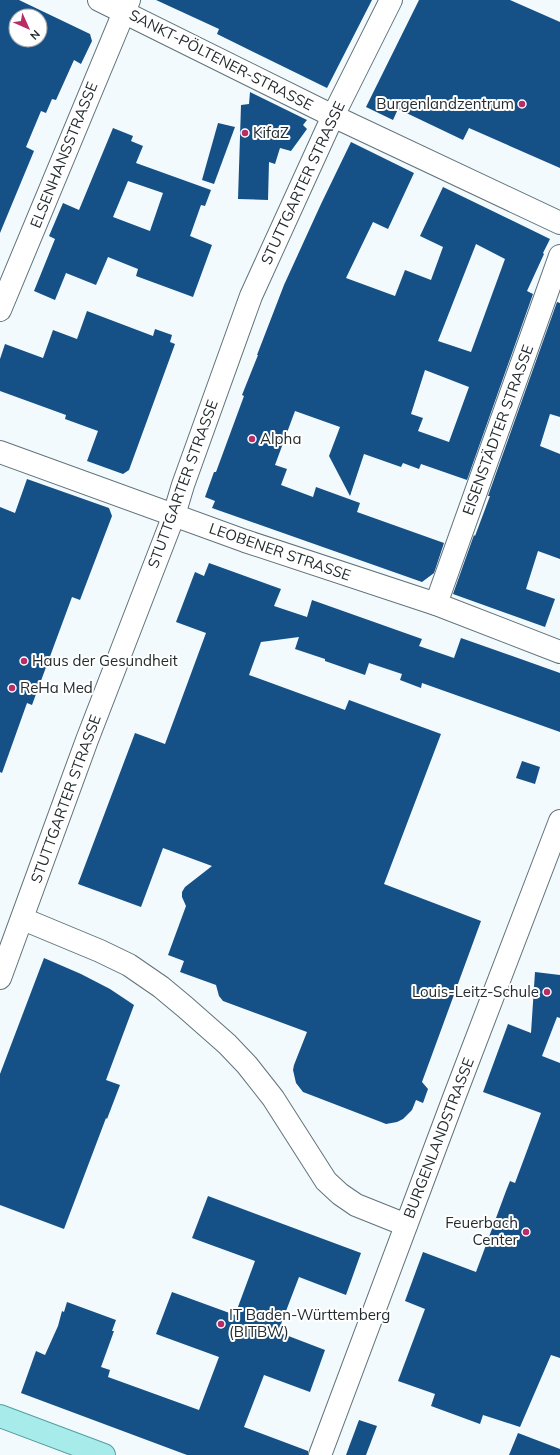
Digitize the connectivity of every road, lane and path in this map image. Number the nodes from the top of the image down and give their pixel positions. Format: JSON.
{"nodes":[{"id":1,"x":99,"y":0,"type":"edge"},
{"id":2,"x":391,"y":0,"type":"edge"},
{"id":3,"x":127,"y":6,"type":"edge"},
{"id":4,"x":333,"y":116,"type":"junction"},
{"id":5,"x":560,"y":223,"type":"edge"},
{"id":6,"x":560,"y":256,"type":"edge"},
{"id":7,"x":0,"y":310,"type":"edge"},
{"id":8,"x":0,"y":452,"type":"edge"},
{"id":9,"x":174,"y":514,"type":"junction"},
{"id":10,"x":436,"y":604,"type":"junction"},
{"id":11,"x":560,"y":652,"type":"edge"},
{"id":12,"x":560,"y":821,"type":"edge"},
{"id":13,"x":22,"y":919,"type":"junction"},
{"id":14,"x":0,"y":978,"type":"edge"},
{"id":15,"x":406,"y":1225,"type":"junction"},
{"id":16,"x":0,"y":1416,"type":"edge"},
{"id":17,"x":104,"y":1455,"type":"edge"},
{"id":18,"x":320,"y":1455,"type":"edge"}],
"edges":[{"from":1,"to":3,"type":"street","name":"SANKT-PÖLTENER-STRASSE"},
{"from":2,"to":4,"type":"street","name":"STUTTGARTER STRASSE"},
{"from":3,"to":4,"type":"street","name":"SANKT-PÖLTENER-STRASSE"},
{"from":3,"to":7,"type":"street","name":"ELSENHANSSTRASSE"},
{"from":4,"to":5,"type":"street","name":"SANKT-PÖLTENER-STRASSE"},
{"from":4,"to":9,"type":"street","name":"STUTTGARTER STRASSE"},
{"from":6,"to":10,"type":"street","name":"EISENSTÄDTER STRASSE"},
{"from":8,"to":9,"type":"street","name":"LEOBENER STRASSE"},
{"from":9,"to":10,"type":"street","name":"LEOBENER STRASSE"},
{"from":9,"to":13,"type":"street","name":"STUTTGARTER STRASSE"},
{"from":10,"to":11,"type":"street","name":"LEOBENER STRASSE"},
{"from":12,"to":15,"type":"street","name":"BURGENLANDSTRASSE"},
{"from":13,"to":14,"type":"street","name":"STUTTGARTER STRASSE"},
{"from":13,"to":15,"type":"street"},
{"from":15,"to":18,"type":"street","name":"BURGENLANDSTRASSE"},
{"from":16,"to":17,"type":"main road"}]}
